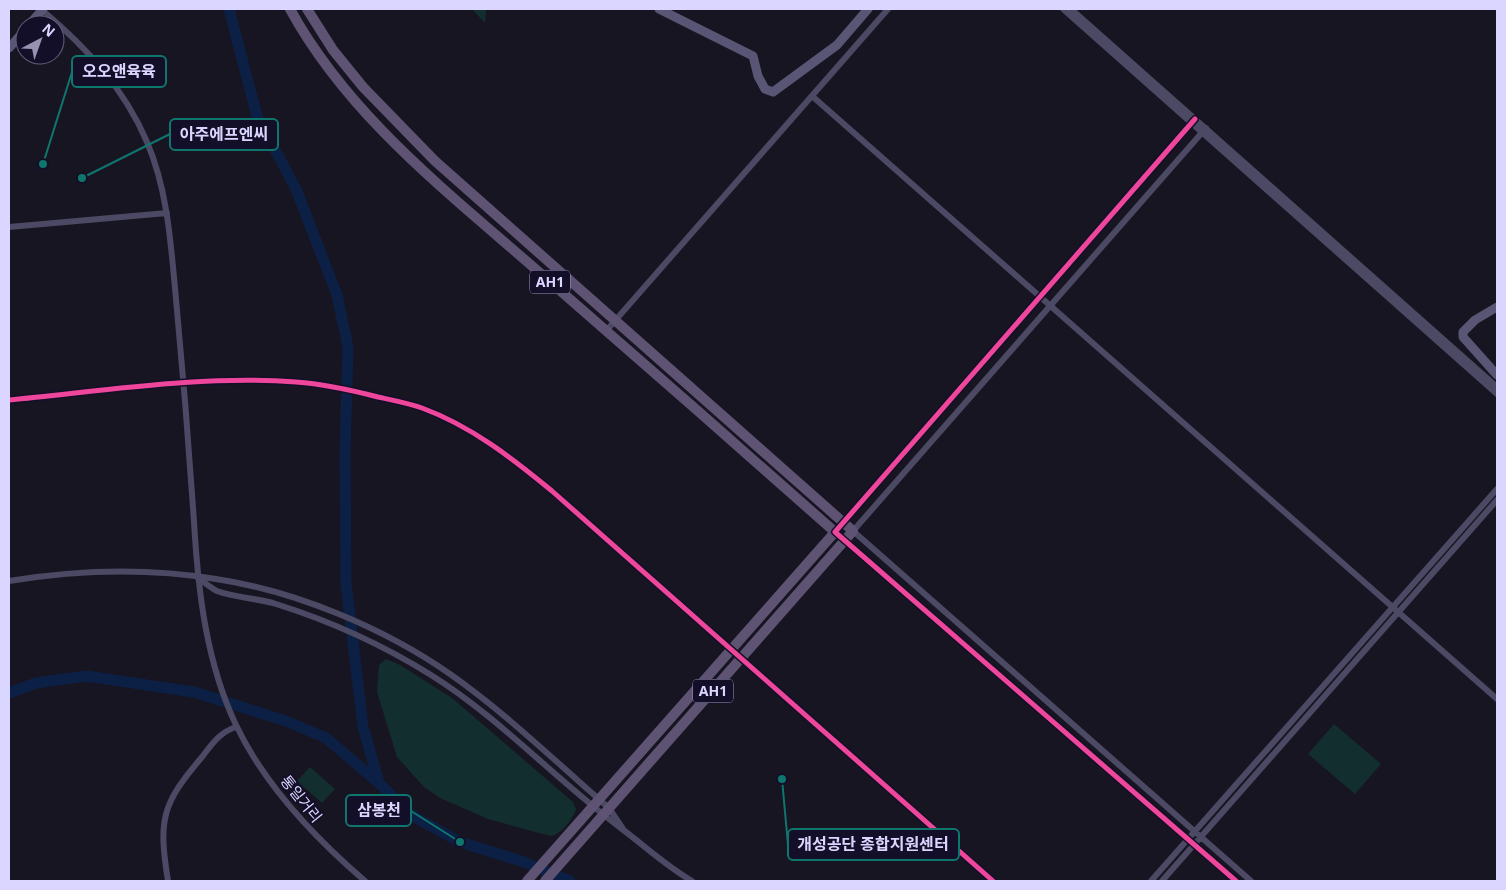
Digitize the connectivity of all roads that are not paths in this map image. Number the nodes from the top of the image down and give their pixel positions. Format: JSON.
{"nodes":[{"id":1,"x":43,"y":9,"type":"edge"},
{"id":2,"x":290,"y":9,"type":"edge"},
{"id":3,"x":307,"y":9,"type":"edge"},
{"id":4,"x":659,"y":9,"type":"edge"},
{"id":5,"x":868,"y":9,"type":"edge"},
{"id":6,"x":888,"y":9,"type":"edge"},
{"id":7,"x":1063,"y":9,"type":"edge"},
{"id":8,"x":1070,"y":9,"type":"edge"},
{"id":9,"x":812,"y":96,"type":"junction"},
{"id":10,"x":1193,"y":121,"type":"junction"},
{"id":11,"x":1204,"y":130,"type":"junction"},
{"id":12,"x":167,"y":213,"type":"junction"},
{"id":13,"x":9,"y":227,"type":"edge"},
{"id":14,"x":1040,"y":297,"type":"junction"},
{"id":15,"x":1051,"y":305,"type":"junction"},
{"id":16,"x":1497,"y":307,"type":"edge"},
{"id":17,"x":615,"y":321,"type":"junction"},
{"id":18,"x":606,"y":331,"type":"junction"},
{"id":19,"x":1497,"y":375,"type":"edge"},
{"id":20,"x":184,"y":383,"type":"junction"},
{"id":21,"x":1497,"y":387,"type":"edge"},
{"id":22,"x":1497,"y":394,"type":"edge"},
{"id":23,"x":9,"y":400,"type":"edge"},
{"id":24,"x":1497,"y":489,"type":"edge"},
{"id":25,"x":1497,"y":500,"type":"edge"},
{"id":26,"x":843,"y":522,"type":"junction"},
{"id":27,"x":853,"y":531,"type":"junction"},
{"id":28,"x":836,"y":532,"type":"junction"},
{"id":29,"x":845,"y":540,"type":"junction"},
{"id":30,"x":197,"y":578,"type":"junction"},
{"id":31,"x":9,"y":581,"type":"edge"},
{"id":32,"x":1396,"y":610,"type":"junction"},
{"id":33,"x":731,"y":650,"type":"junction"},
{"id":34,"x":741,"y":659,"type":"junction"},
{"id":35,"x":1497,"y":699,"type":"edge"},
{"id":36,"x":236,"y":727,"type":"junction"},
{"id":37,"x":596,"y":804,"type":"junction"},
{"id":38,"x":606,"y":812,"type":"junction"},
{"id":39,"x":623,"y":830,"type":"junction"},
{"id":40,"x":1195,"y":832,"type":"junction"},
{"id":41,"x":1201,"y":837,"type":"junction"},
{"id":42,"x":1188,"y":840,"type":"junction"},
{"id":43,"x":1194,"y":845,"type":"junction"},
{"id":44,"x":529,"y":880,"type":"edge"},
{"id":45,"x":168,"y":881,"type":"edge"},
{"id":46,"x":365,"y":881,"type":"edge"},
{"id":47,"x":545,"y":881,"type":"edge"},
{"id":48,"x":692,"y":881,"type":"edge"},
{"id":49,"x":993,"y":881,"type":"edge"},
{"id":50,"x":1151,"y":881,"type":"edge"},
{"id":51,"x":1162,"y":881,"type":"edge"},
{"id":52,"x":1236,"y":881,"type":"edge"},
{"id":53,"x":1251,"y":881,"type":"edge"}],
"edges":[{"from":1,"to":12,"type":"street","name":"통일거리"},
{"from":2,"to":18,"type":"main road","number":"AH1"},
{"from":3,"to":17,"type":"main road","number":"AH1"},
{"from":4,"to":5,"type":"street"},
{"from":6,"to":9,"type":"street"},
{"from":7,"to":10,"type":"street"},
{"from":8,"to":10,"type":"street"},
{"from":9,"to":14,"type":"street"},
{"from":9,"to":17,"type":"street"},
{"from":10,"to":11,"type":"street"},
{"from":10,"to":14,"type":"street"},
{"from":11,"to":15,"type":"street"},
{"from":11,"to":21,"type":"street"},
{"from":11,"to":22,"type":"street"},
{"from":12,"to":13,"type":"street"},
{"from":12,"to":20,"type":"street","name":"통일거리"},
{"from":14,"to":15,"type":"street"},
{"from":14,"to":26,"type":"street"},
{"from":15,"to":27,"type":"street"},
{"from":15,"to":32,"type":"street"},
{"from":16,"to":19,"type":"street"},
{"from":17,"to":18,"type":"street"},
{"from":17,"to":26,"type":"main road","number":"AH1"},
{"from":18,"to":28,"type":"main road","number":"AH1"},
{"from":20,"to":23,"type":"street"},
{"from":20,"to":30,"type":"street","name":"통일거리"},
{"from":20,"to":33,"type":"street"},
{"from":24,"to":32,"type":"street"},
{"from":25,"to":32,"type":"street"},
{"from":26,"to":27,"type":"main road","number":"AH1"},
{"from":26,"to":28,"type":"street"},
{"from":27,"to":29,"type":"main road","number":"AH1"},
{"from":27,"to":40,"type":"street"},
{"from":28,"to":29,"type":"street"},
{"from":28,"to":33,"type":"main road","number":"AH1"},
{"from":29,"to":34,"type":"main road","number":"AH1"},
{"from":29,"to":42,"type":"street"},
{"from":30,"to":31,"type":"street"},
{"from":30,"to":36,"type":"street","name":"통일거리"},
{"from":30,"to":37,"type":"street"},
{"from":30,"to":37,"type":"street"},
{"from":32,"to":35,"type":"street"},
{"from":32,"to":40,"type":"street"},
{"from":32,"to":41,"type":"street"},
{"from":33,"to":34,"type":"street"},
{"from":33,"to":37,"type":"main road","number":"AH1"},
{"from":34,"to":38,"type":"main road","number":"AH1"},
{"from":34,"to":49,"type":"street"},
{"from":36,"to":45,"type":"street"},
{"from":36,"to":46,"type":"street","name":"통일거리"},
{"from":37,"to":38,"type":"street"},
{"from":37,"to":38,"type":"street"},
{"from":37,"to":44,"type":"main road","number":"AH1"},
{"from":38,"to":39,"type":"street"},
{"from":38,"to":39,"type":"street"},
{"from":38,"to":47,"type":"main road","number":"AH1"},
{"from":39,"to":48,"type":"street"},
{"from":40,"to":41,"type":"street"},
{"from":40,"to":42,"type":"street"},
{"from":41,"to":43,"type":"street"},
{"from":41,"to":53,"type":"street"},
{"from":42,"to":43,"type":"street"},
{"from":42,"to":50,"type":"street"},
{"from":43,"to":51,"type":"street"},
{"from":43,"to":52,"type":"street"}]}
